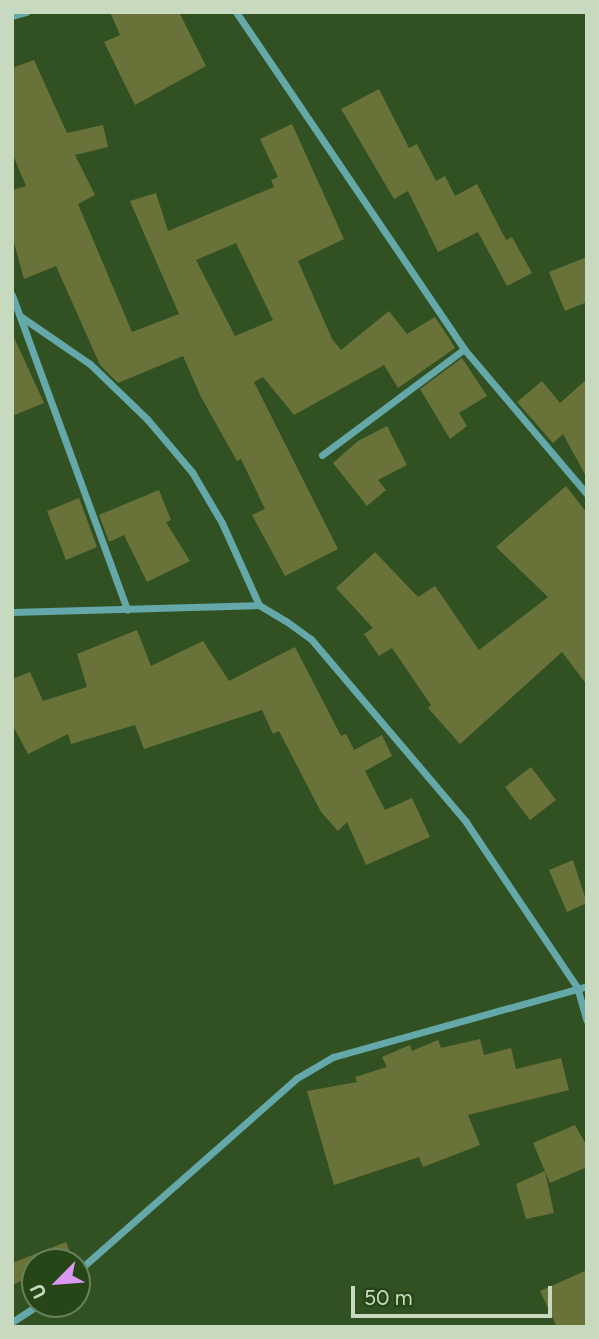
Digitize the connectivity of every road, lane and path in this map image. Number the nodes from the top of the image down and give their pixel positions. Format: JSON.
{"nodes":[{"id":1,"x":26,"y":12,"type":"edge"},
{"id":2,"x":236,"y":12,"type":"edge"},
{"id":3,"x":12,"y":16,"type":"edge"},
{"id":4,"x":12,"y":295,"type":"edge"},
{"id":5,"x":20,"y":316,"type":"junction"},
{"id":6,"x":464,"y":349,"type":"junction"},
{"id":7,"x":322,"y":456,"type":"dead end"},
{"id":8,"x":587,"y":494,"type":"edge"},
{"id":9,"x":259,"y":605,"type":"junction"},
{"id":10,"x":127,"y":610,"type":"junction"},
{"id":11,"x":12,"y":612,"type":"edge"},
{"id":12,"x":587,"y":986,"type":"edge"},
{"id":13,"x":577,"y":987,"type":"junction"},
{"id":14,"x":587,"y":1021,"type":"edge"},
{"id":15,"x":91,"y":1260,"type":"edge"}],
"edges":[{"from":1,"to":3,"type":"street"},
{"from":2,"to":6,"type":"street"},
{"from":4,"to":5,"type":"street"},
{"from":5,"to":9,"type":"street"},
{"from":5,"to":10,"type":"street"},
{"from":6,"to":7,"type":"street"},
{"from":6,"to":8,"type":"street"},
{"from":9,"to":10,"type":"street"},
{"from":9,"to":13,"type":"street"},
{"from":10,"to":11,"type":"street"},
{"from":12,"to":13,"type":"street"},
{"from":13,"to":14,"type":"street"},
{"from":13,"to":15,"type":"street"}]}
